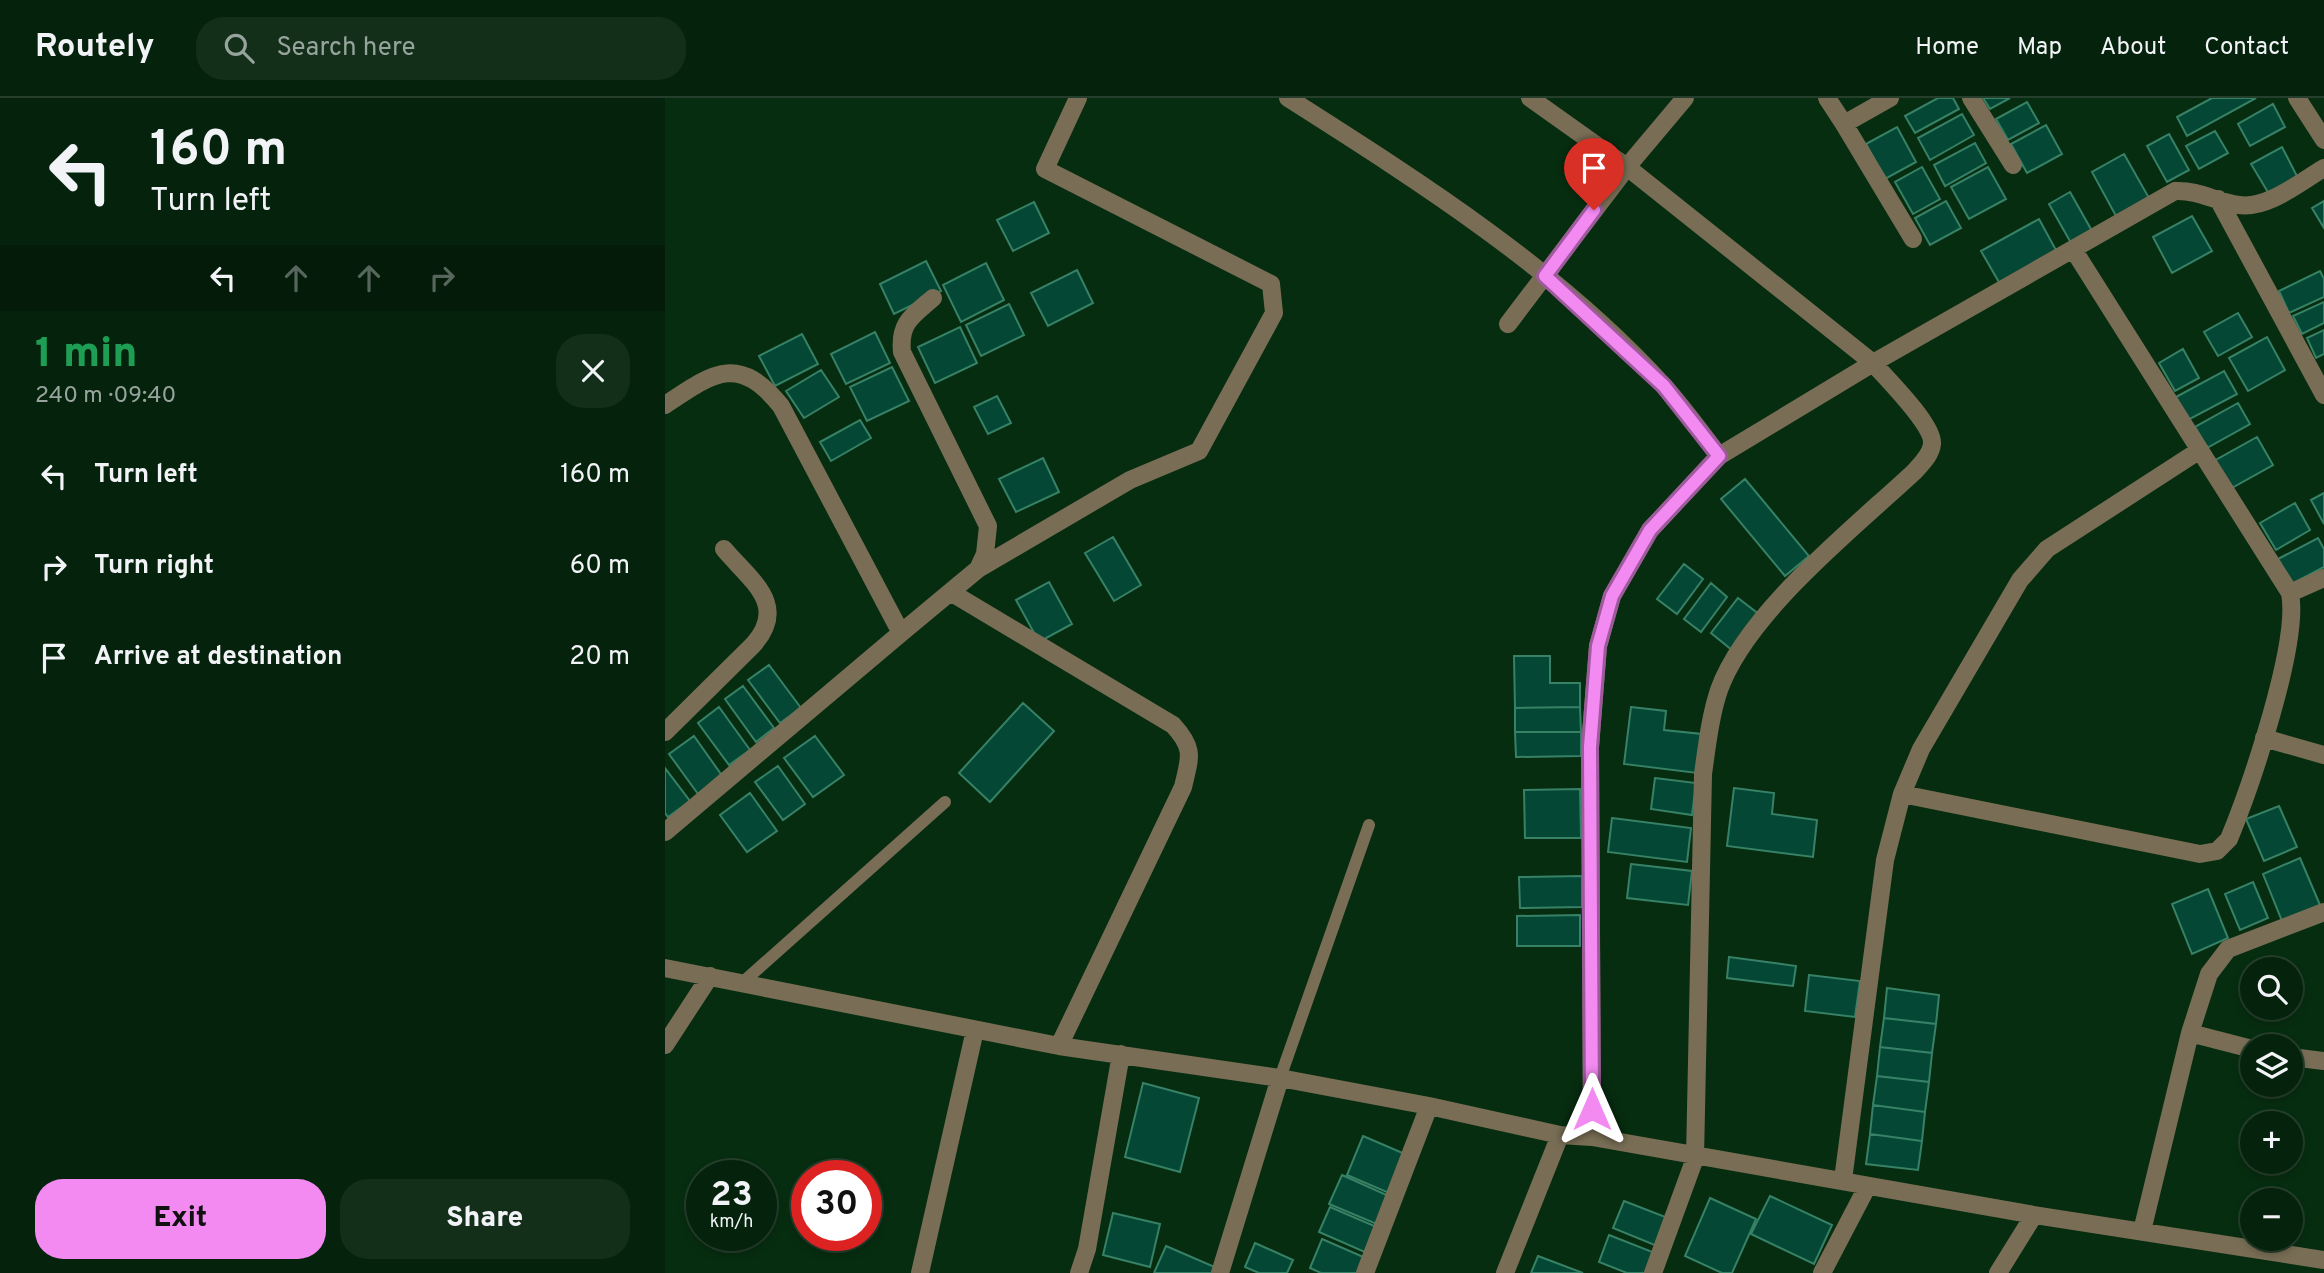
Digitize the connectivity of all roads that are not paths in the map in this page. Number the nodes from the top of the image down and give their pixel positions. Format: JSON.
{"nodes":[{"id":1,"x":1078,"y":98,"type":"edge"},
{"id":2,"x":1288,"y":98,"type":"edge"},
{"id":3,"x":1530,"y":98,"type":"edge"},
{"id":4,"x":1685,"y":98,"type":"edge"},
{"id":5,"x":1827,"y":98,"type":"edge"},
{"id":6,"x":1890,"y":98,"type":"edge"},
{"id":7,"x":1971,"y":98,"type":"edge"},
{"id":8,"x":2297,"y":98,"type":"edge"},
{"id":9,"x":1844,"y":124,"type":"junction"},
{"id":10,"x":2324,"y":140,"type":"edge"},
{"id":11,"x":2013,"y":165,"type":"dead end"},
{"id":12,"x":1627,"y":167,"type":"junction"},
{"id":13,"x":2324,"y":168,"type":"edge"},
{"id":14,"x":2218,"y":198,"type":"junction"},
{"id":15,"x":1913,"y":239,"type":"dead end"},
{"id":16,"x":2073,"y":248,"type":"junction"},
{"id":17,"x":1545,"y":276,"type":"junction"},
{"id":18,"x":933,"y":298,"type":"dead end"},
{"id":19,"x":1508,"y":324,"type":"dead end"},
{"id":20,"x":1873,"y":363,"type":"junction"},
{"id":21,"x":2324,"y":395,"type":"edge"},
{"id":22,"x":665,"y":405,"type":"edge"},
{"id":23,"x":2200,"y":450,"type":"junction"},
{"id":24,"x":1719,"y":456,"type":"junction"},
{"id":25,"x":724,"y":549,"type":"dead end"},
{"id":26,"x":978,"y":569,"type":"junction"},
{"id":27,"x":2324,"y":578,"type":"edge"},
{"id":28,"x":952,"y":593,"type":"junction"},
{"id":29,"x":2290,"y":593,"type":"junction"},
{"id":30,"x":901,"y":633,"type":"junction"},
{"id":31,"x":665,"y":732,"type":"edge"},
{"id":32,"x":2264,"y":738,"type":"junction"},
{"id":33,"x":2324,"y":755,"type":"edge"},
{"id":34,"x":1902,"y":794,"type":"junction"},
{"id":35,"x":945,"y":802,"type":"dead end"},
{"id":36,"x":1369,"y":825,"type":"dead end"},
{"id":37,"x":665,"y":832,"type":"edge"},
{"id":38,"x":2324,"y":912,"type":"edge"},
{"id":39,"x":665,"y":968,"type":"edge"},
{"id":40,"x":710,"y":976,"type":"junction"},
{"id":41,"x":741,"y":983,"type":"junction"},
{"id":42,"x":975,"y":1030,"type":"junction"},
{"id":43,"x":2190,"y":1033,"type":"junction"},
{"id":44,"x":665,"y":1045,"type":"edge"},
{"id":45,"x":1059,"y":1046,"type":"junction"},
{"id":46,"x":2240,"y":1046,"type":"edge"},
{"id":47,"x":1121,"y":1055,"type":"junction"},
{"id":48,"x":2303,"y":1058,"type":"edge"},
{"id":49,"x":2324,"y":1061,"type":"edge"},
{"id":50,"x":1280,"y":1078,"type":"junction"},
{"id":51,"x":1429,"y":1105,"type":"junction"},
{"id":52,"x":1560,"y":1135,"type":"junction"},
{"id":53,"x":1592,"y":1137,"type":"junction"},
{"id":54,"x":1695,"y":1157,"type":"junction"},
{"id":55,"x":1843,"y":1180,"type":"junction"},
{"id":56,"x":1867,"y":1187,"type":"junction"},
{"id":57,"x":2033,"y":1215,"type":"junction"},
{"id":58,"x":2142,"y":1231,"type":"junction"},
{"id":59,"x":2324,"y":1260,"type":"edge"},
{"id":60,"x":920,"y":1273,"type":"edge"},
{"id":61,"x":1079,"y":1273,"type":"edge"},
{"id":62,"x":1220,"y":1273,"type":"edge"},
{"id":63,"x":1365,"y":1273,"type":"edge"},
{"id":64,"x":1504,"y":1273,"type":"edge"},
{"id":65,"x":1653,"y":1273,"type":"edge"},
{"id":66,"x":1822,"y":1273,"type":"edge"},
{"id":67,"x":1998,"y":1273,"type":"edge"}],
"edges":[{"from":1,"to":26,"type":"street"},
{"from":2,"to":17,"type":"street"},
{"from":3,"to":12,"type":"street"},
{"from":4,"to":12,"type":"street"},
{"from":5,"to":9,"type":"street"},
{"from":6,"to":9,"type":"street"},
{"from":7,"to":11,"type":"street"},
{"from":8,"to":10,"type":"street"},
{"from":9,"to":15,"type":"street"},
{"from":12,"to":17,"type":"street"},
{"from":12,"to":20,"type":"street"},
{"from":13,"to":14,"type":"street"},
{"from":14,"to":16,"type":"street"},
{"from":14,"to":21,"type":"street"},
{"from":16,"to":20,"type":"street"},
{"from":16,"to":23,"type":"street"},
{"from":17,"to":19,"type":"street"},
{"from":17,"to":24,"type":"street"},
{"from":18,"to":26,"type":"street"},
{"from":20,"to":24,"type":"street"},
{"from":20,"to":54,"type":"street"},
{"from":22,"to":30,"type":"street"},
{"from":23,"to":29,"type":"street"},
{"from":23,"to":34,"type":"street"},
{"from":24,"to":53,"type":"street"},
{"from":25,"to":31,"type":"street"},
{"from":26,"to":28,"type":"street"},
{"from":27,"to":29,"type":"street"},
{"from":28,"to":30,"type":"street"},
{"from":28,"to":45,"type":"street"},
{"from":29,"to":32,"type":"street"},
{"from":30,"to":37,"type":"street"},
{"from":32,"to":33,"type":"street"},
{"from":32,"to":34,"type":"street"},
{"from":34,"to":55,"type":"street"},
{"from":35,"to":41,"type":"lane"},
{"from":36,"to":50,"type":"lane"},
{"from":38,"to":43,"type":"street"},
{"from":39,"to":40,"type":"street"},
{"from":40,"to":41,"type":"street"},
{"from":40,"to":44,"type":"street"},
{"from":41,"to":42,"type":"street"},
{"from":42,"to":45,"type":"street"},
{"from":42,"to":60,"type":"street"},
{"from":43,"to":46,"type":"street"},
{"from":43,"to":58,"type":"street"},
{"from":45,"to":47,"type":"street"},
{"from":47,"to":50,"type":"street"},
{"from":47,"to":61,"type":"street"},
{"from":48,"to":49,"type":"street"},
{"from":50,"to":51,"type":"street"},
{"from":50,"to":62,"type":"street"},
{"from":51,"to":52,"type":"street"},
{"from":51,"to":63,"type":"street"},
{"from":52,"to":53,"type":"street"},
{"from":52,"to":64,"type":"street"},
{"from":53,"to":54,"type":"street"},
{"from":54,"to":55,"type":"street"},
{"from":54,"to":65,"type":"street"},
{"from":55,"to":56,"type":"street"},
{"from":56,"to":57,"type":"street"},
{"from":56,"to":66,"type":"street"},
{"from":57,"to":58,"type":"street"},
{"from":57,"to":67,"type":"street"},
{"from":58,"to":59,"type":"street"}]}
